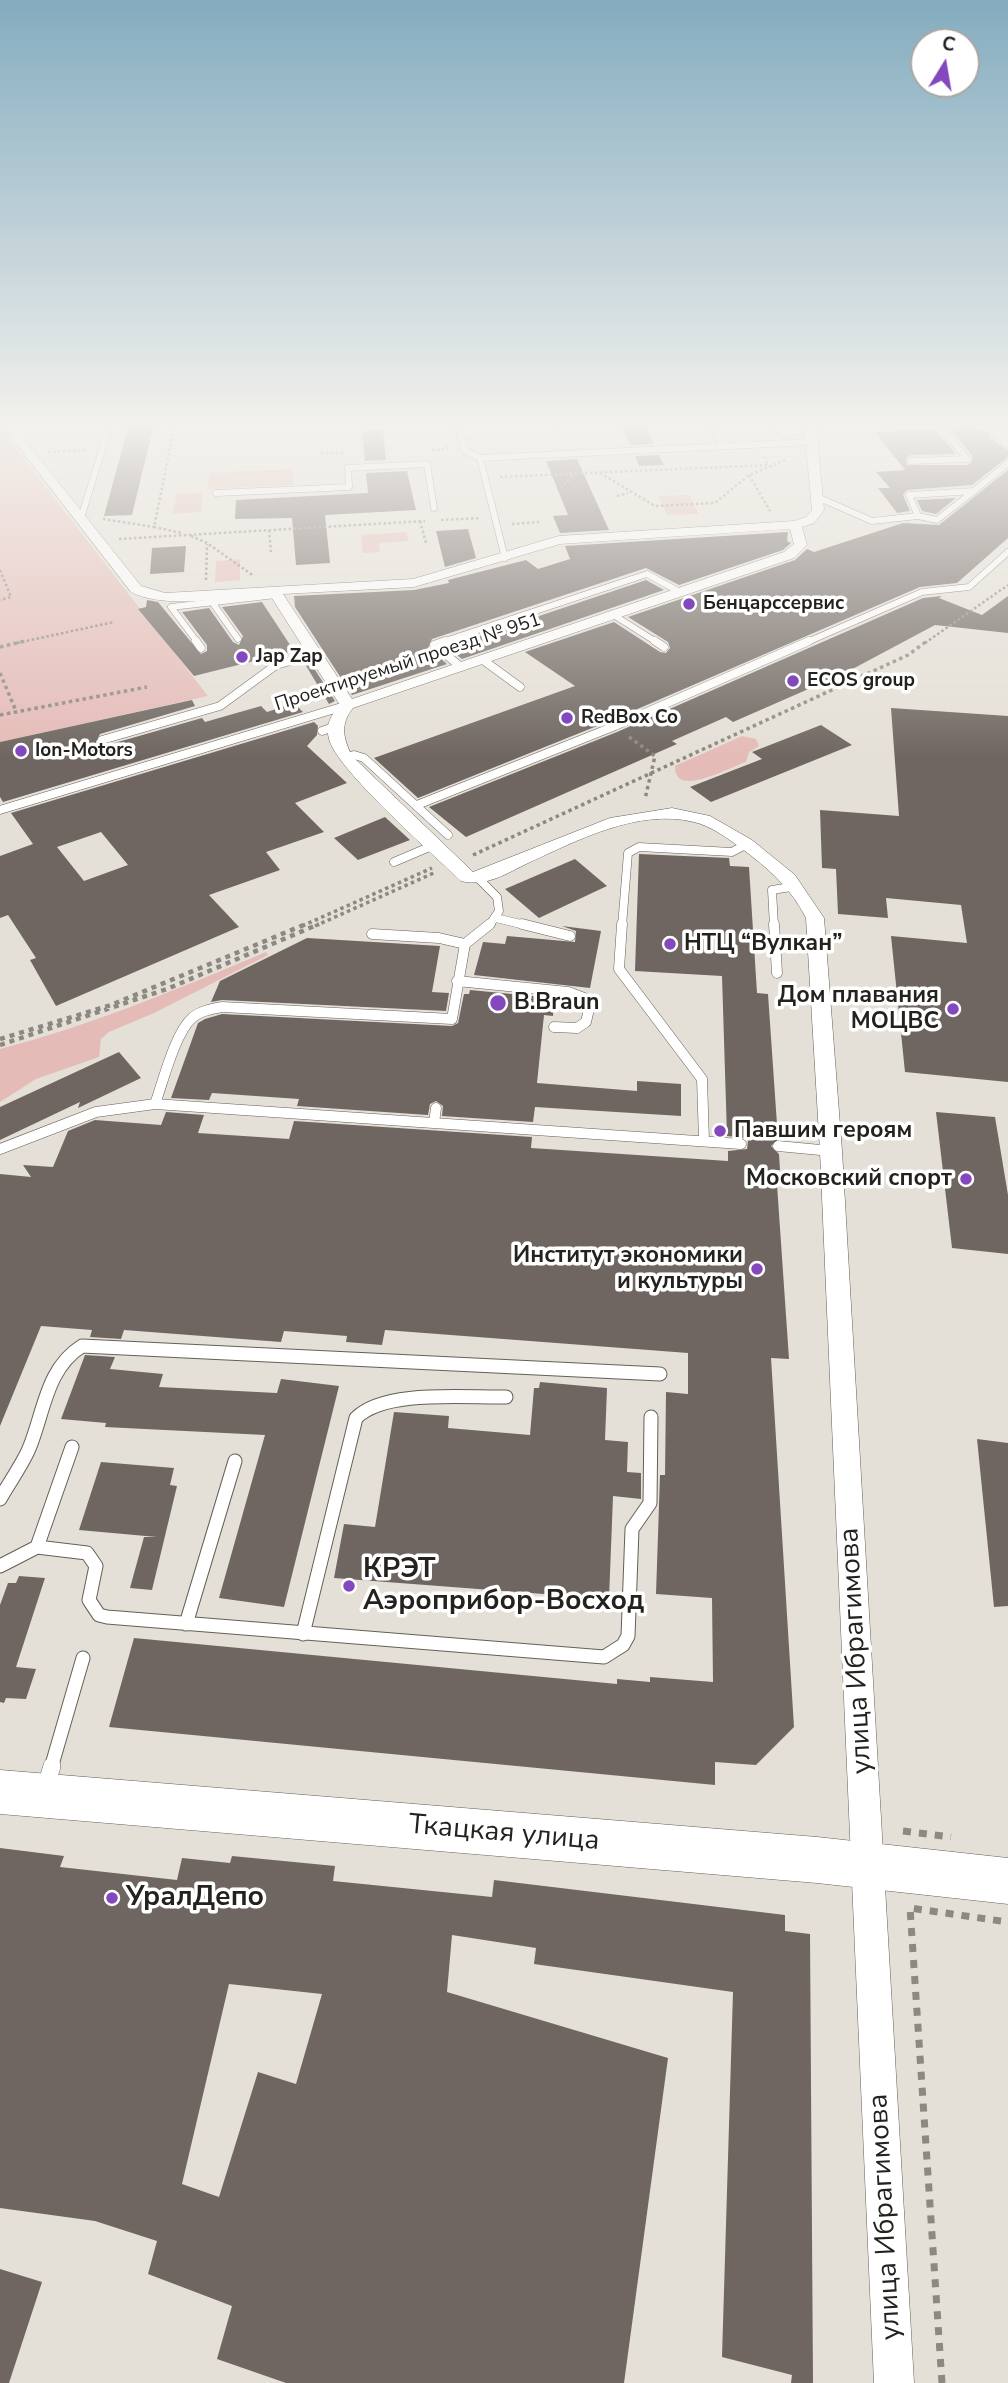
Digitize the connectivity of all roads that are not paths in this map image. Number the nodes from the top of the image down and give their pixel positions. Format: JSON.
{"nodes":[{"id":1,"x":99,"y":535,"type":"edge"},
{"id":2,"x":499,"y":535,"type":"edge"},
{"id":3,"x":634,"y":535,"type":"edge"},
{"id":4,"x":794,"y":535,"type":"edge"},
{"id":5,"x":1008,"y":552,"type":"edge"},
{"id":6,"x":505,"y":558,"type":"junction"},
{"id":7,"x":683,"y":588,"type":"junction"},
{"id":8,"x":275,"y":593,"type":"junction"},
{"id":9,"x":209,"y":598,"type":"junction"},
{"id":10,"x":612,"y":614,"type":"junction"},
{"id":11,"x":238,"y":639,"type":"dead end"},
{"id":12,"x":201,"y":648,"type":"dead end"},
{"id":13,"x":664,"y":648,"type":"dead end"},
{"id":14,"x":315,"y":654,"type":"junction"},
{"id":15,"x":483,"y":660,"type":"junction"},
{"id":16,"x":461,"y":667,"type":"junction"},
{"id":17,"x":520,"y":687,"type":"dead end"},
{"id":18,"x":348,"y":705,"type":"junction"},
{"id":19,"x":102,"y":740,"type":"dead end"},
{"id":20,"x":345,"y":758,"type":"junction"},
{"id":21,"x":417,"y":805,"type":"junction"},
{"id":22,"x":0,"y":810,"type":"edge"},
{"id":23,"x":441,"y":840,"type":"junction"},
{"id":24,"x":747,"y":844,"type":"junction"},
{"id":25,"x":394,"y":862,"type":"dead end"},
{"id":26,"x":480,"y":879,"type":"junction"},
{"id":27,"x":797,"y":886,"type":"junction"},
{"id":28,"x":496,"y":918,"type":"junction"},
{"id":29,"x":372,"y":934,"type":"dead end"},
{"id":30,"x":570,"y":936,"type":"dead end"},
{"id":31,"x":465,"y":944,"type":"junction"},
{"id":32,"x":777,"y":973,"type":"dead end"},
{"id":33,"x":457,"y":981,"type":"junction"},
{"id":34,"x":554,"y":1027,"type":"dead end"},
{"id":35,"x":155,"y":1104,"type":"junction"},
{"id":36,"x":436,"y":1108,"type":"dead end"},
{"id":37,"x":434,"y":1123,"type":"junction"},
{"id":38,"x":704,"y":1141,"type":"junction"},
{"id":39,"x":741,"y":1143,"type":"dead end"},
{"id":40,"x":778,"y":1146,"type":"dead end"},
{"id":41,"x":0,"y":1149,"type":"edge"},
{"id":42,"x":831,"y":1151,"type":"junction"},
{"id":43,"x":660,"y":1374,"type":"dead end"},
{"id":44,"x":506,"y":1397,"type":"dead end"},
{"id":45,"x":651,"y":1417,"type":"dead end"},
{"id":46,"x":72,"y":1447,"type":"dead end"},
{"id":47,"x":235,"y":1461,"type":"dead end"},
{"id":48,"x":0,"y":1499,"type":"edge"},
{"id":49,"x":37,"y":1547,"type":"junction"},
{"id":50,"x":0,"y":1566,"type":"edge"},
{"id":51,"x":186,"y":1624,"type":"junction"},
{"id":52,"x":303,"y":1634,"type":"junction"},
{"id":53,"x":83,"y":1658,"type":"dead end"},
{"id":54,"x":0,"y":1792,"type":"edge"},
{"id":55,"x":43,"y":1796,"type":"junction"},
{"id":56,"x":868,"y":1865,"type":"junction"},
{"id":57,"x":1008,"y":1881,"type":"edge"},
{"id":58,"x":894,"y":2383,"type":"edge"}],
"edges":[{"from":1,"to":9,"type":"street"},
{"from":2,"to":6,"type":"lane"},
{"from":3,"to":6,"type":"street"},
{"from":4,"to":7,"type":"street","name":"Проектируемый проезд № 951"},
{"from":5,"to":21,"type":"lane"},
{"from":6,"to":8,"type":"street"},
{"from":7,"to":10,"type":"street","name":"Проектируемый проезд № 951"},
{"from":7,"to":16,"type":"lane"},
{"from":8,"to":9,"type":"street"},
{"from":8,"to":14,"type":"street"},
{"from":9,"to":11,"type":"lane"},
{"from":9,"to":12,"type":"lane"},
{"from":10,"to":13,"type":"lane"},
{"from":10,"to":15,"type":"street","name":"Проектируемый проезд № 951"},
{"from":14,"to":18,"type":"street"},
{"from":14,"to":19,"type":"lane"},
{"from":15,"to":16,"type":"street","name":"Проектируемый проезд № 951"},
{"from":15,"to":17,"type":"lane"},
{"from":16,"to":18,"type":"street","name":"Проектируемый проезд № 951"},
{"from":18,"to":20,"type":"street"},
{"from":18,"to":22,"type":"lane","name":"Проектируемый проезд № 951"},
{"from":20,"to":21,"type":"lane"},
{"from":20,"to":23,"type":"street"},
{"from":21,"to":23,"type":"lane"},
{"from":23,"to":25,"type":"lane"},
{"from":23,"to":26,"type":"street"},
{"from":24,"to":26,"type":"street"},
{"from":24,"to":27,"type":"street"},
{"from":24,"to":38,"type":"lane"},
{"from":26,"to":28,"type":"lane"},
{"from":27,"to":32,"type":"lane"},
{"from":27,"to":42,"type":"street","name":"улица Ибрагимова"},
{"from":28,"to":30,"type":"lane"},
{"from":28,"to":31,"type":"lane"},
{"from":29,"to":31,"type":"lane"},
{"from":31,"to":33,"type":"lane"},
{"from":33,"to":34,"type":"lane"},
{"from":33,"to":35,"type":"lane"},
{"from":35,"to":37,"type":"lane"},
{"from":35,"to":41,"type":"lane"},
{"from":36,"to":37,"type":"lane"},
{"from":37,"to":38,"type":"lane"},
{"from":38,"to":39,"type":"lane"},
{"from":40,"to":42,"type":"lane"},
{"from":42,"to":56,"type":"street","name":"улица Ибрагимова"},
{"from":43,"to":48,"type":"lane"},
{"from":44,"to":52,"type":"lane"},
{"from":45,"to":52,"type":"lane"},
{"from":46,"to":49,"type":"lane"},
{"from":47,"to":51,"type":"lane"},
{"from":49,"to":50,"type":"lane"},
{"from":49,"to":51,"type":"lane"},
{"from":51,"to":52,"type":"lane"},
{"from":53,"to":55,"type":"lane"},
{"from":54,"to":55,"type":"street","name":"Ткацкая улица"},
{"from":55,"to":56,"type":"street","name":"Ткацкая улица"},
{"from":56,"to":57,"type":"street","name":"Ткацкая улица"},
{"from":56,"to":58,"type":"street","name":"улица Ибрагимова"}]}
